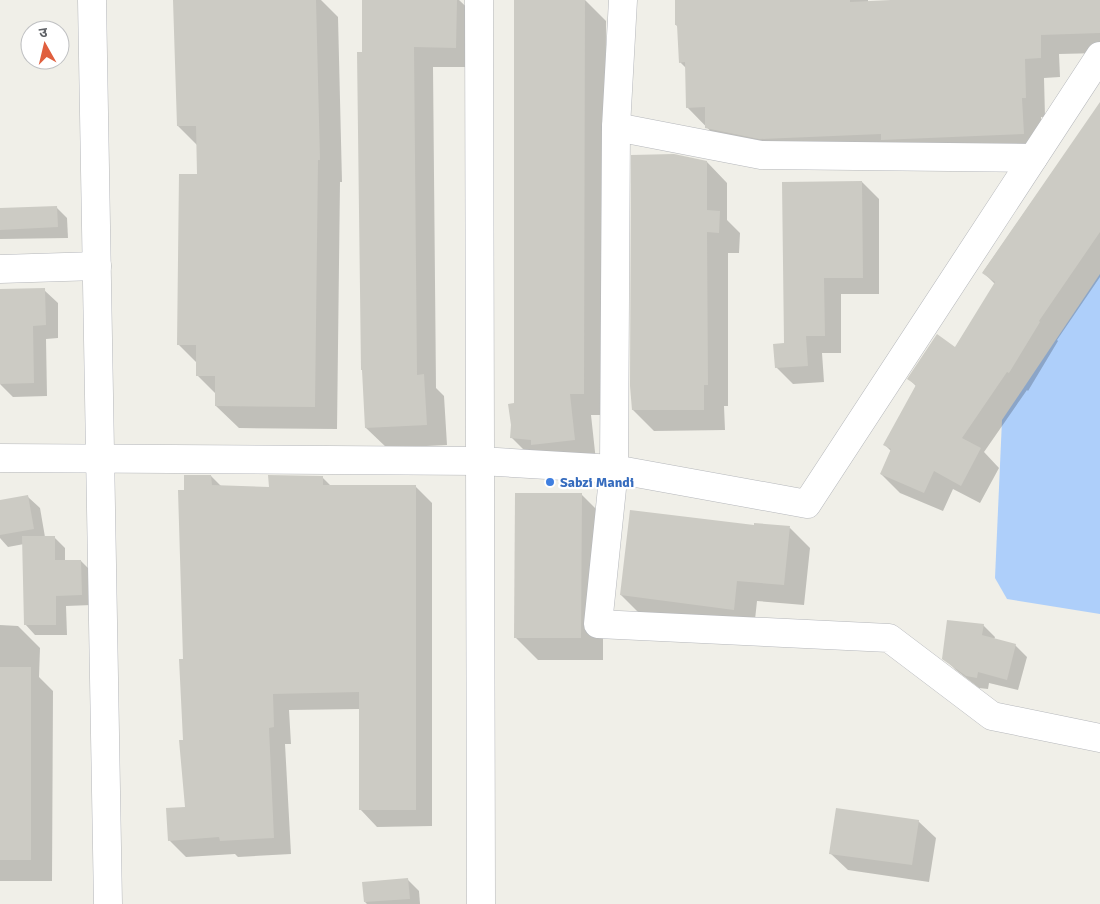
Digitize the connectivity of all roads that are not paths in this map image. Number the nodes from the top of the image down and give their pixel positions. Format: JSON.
{"nodes":[{"id":1,"x":92,"y":0,"type":"edge"},
{"id":2,"x":479,"y":0,"type":"edge"},
{"id":3,"x":623,"y":0,"type":"edge"},
{"id":4,"x":1100,"y":56,"type":"edge"},
{"id":5,"x":616,"y":127,"type":"junction"},
{"id":6,"x":1033,"y":158,"type":"junction"},
{"id":7,"x":97,"y":266,"type":"junction"},
{"id":8,"x":0,"y":269,"type":"edge"},
{"id":9,"x":0,"y":458,"type":"edge"},
{"id":10,"x":100,"y":459,"type":"junction"},
{"id":11,"x":480,"y":461,"type":"junction"},
{"id":12,"x":614,"y":469,"type":"junction"},
{"id":13,"x":1100,"y":738,"type":"edge"},
{"id":14,"x":108,"y":904,"type":"edge"},
{"id":15,"x":481,"y":904,"type":"edge"}],
"edges":[{"from":1,"to":7,"type":"street"},
{"from":2,"to":11,"type":"street"},
{"from":3,"to":5,"type":"street"},
{"from":4,"to":6,"type":"street"},
{"from":5,"to":6,"type":"street"},
{"from":5,"to":12,"type":"street"},
{"from":6,"to":12,"type":"street"},
{"from":7,"to":8,"type":"street"},
{"from":7,"to":10,"type":"street"},
{"from":9,"to":10,"type":"street"},
{"from":10,"to":11,"type":"street"},
{"from":10,"to":14,"type":"street"},
{"from":11,"to":12,"type":"street"},
{"from":11,"to":15,"type":"street"},
{"from":12,"to":13,"type":"street"}]}
